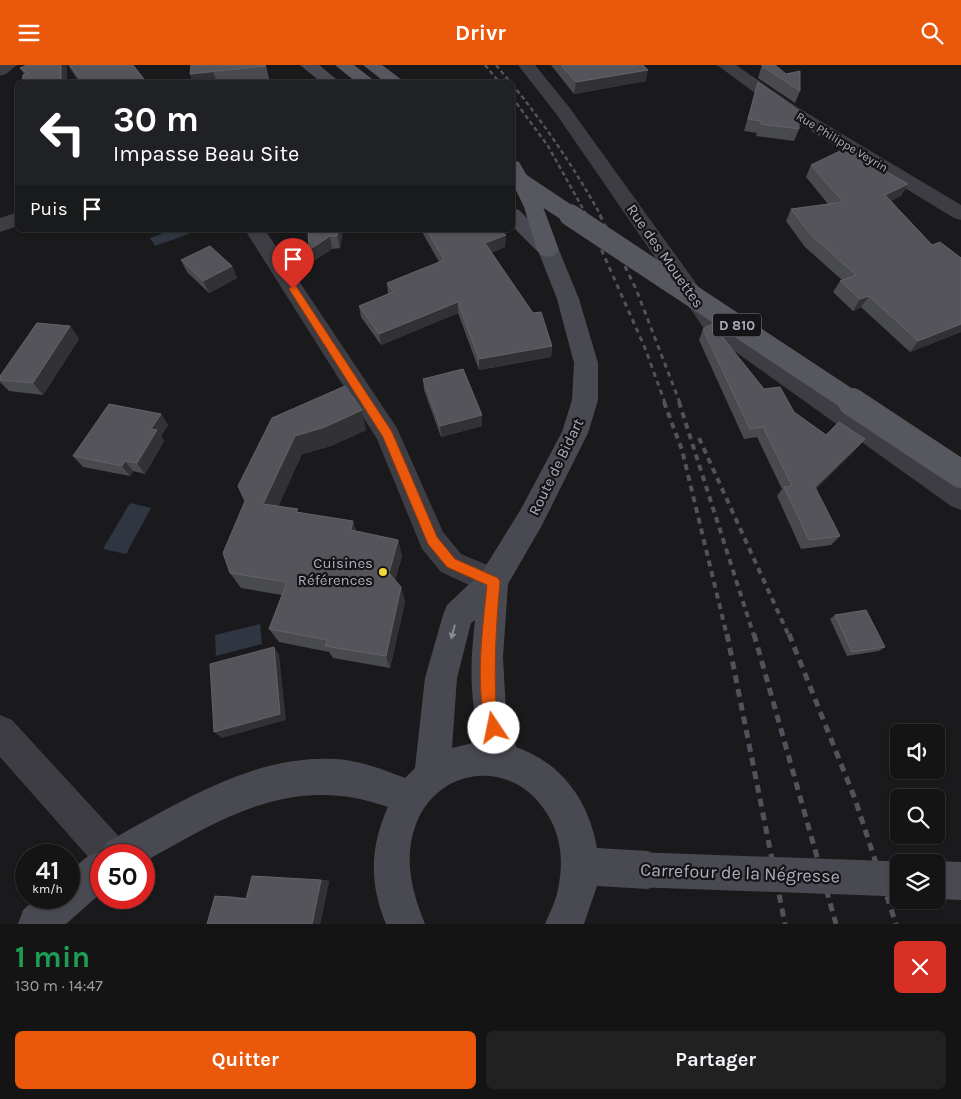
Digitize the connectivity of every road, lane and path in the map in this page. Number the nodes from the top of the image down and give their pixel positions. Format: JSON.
{"nodes":[{"id":1,"x":9,"y":65,"type":"edge"},
{"id":2,"x":308,"y":65,"type":"edge"},
{"id":3,"x":343,"y":65,"type":"edge"},
{"id":4,"x":371,"y":65,"type":"edge"},
{"id":5,"x":526,"y":65,"type":"edge"},
{"id":6,"x":725,"y":65,"type":"edge"},
{"id":7,"x":0,"y":71,"type":"edge"},
{"id":8,"x":329,"y":80,"type":"edge"},
{"id":9,"x":365,"y":80,"type":"edge"},
{"id":10,"x":394,"y":80,"type":"edge"},
{"id":11,"x":515,"y":171,"type":"edge"},
{"id":12,"x":515,"y":178,"type":"edge"},
{"id":13,"x":961,"y":214,"type":"edge"},
{"id":14,"x":515,"y":218,"type":"edge"},
{"id":15,"x":15,"y":219,"type":"edge"},
{"id":16,"x":0,"y":225,"type":"edge"},
{"id":17,"x":256,"y":232,"type":"edge"},
{"id":18,"x":548,"y":251,"type":"junction"},
{"id":19,"x":961,"y":474,"type":"edge"},
{"id":20,"x":961,"y":498,"type":"edge"},
{"id":21,"x":493,"y":582,"type":"junction"},
{"id":22,"x":0,"y":731,"type":"edge"},
{"id":23,"x":503,"y":759,"type":"junction"},
{"id":24,"x":421,"y":787,"type":"junction"},
{"id":25,"x":101,"y":844,"type":"edge"},
{"id":26,"x":140,"y":844,"type":"edge"},
{"id":27,"x":580,"y":866,"type":"junction"},
{"id":28,"x":90,"y":878,"type":"edge"},
{"id":29,"x":890,"y":879,"type":"edge"},
{"id":30,"x":945,"y":880,"type":"edge"},
{"id":31,"x":961,"y":881,"type":"edge"},
{"id":32,"x":80,"y":887,"type":"edge"},
{"id":33,"x":54,"y":909,"type":"edge"},
{"id":34,"x":37,"y":924,"type":"edge"},
{"id":35,"x":406,"y":924,"type":"edge"},
{"id":36,"x":564,"y":924,"type":"edge"}],
"edges":[{"from":1,"to":7,"type":"street"},
{"from":2,"to":8,"type":"main road"},
{"from":3,"to":9,"type":"main road"},
{"from":4,"to":10,"type":"main road"},
{"from":5,"to":20,"type":"street","name":"Rue des Mouettes"},
{"from":6,"to":13,"type":"street","name":"Rue Philippe Veyrin"},
{"from":11,"to":18,"type":"main road"},
{"from":12,"to":19,"type":"main road","number":"D 810","bridge":true},
{"from":14,"to":18,"type":"main road","name":"Route de Bidart"},
{"from":15,"to":16,"type":"street"},
{"from":17,"to":21,"type":"street"},
{"from":18,"to":21,"type":"main road","name":"Route de Bidart"},
{"from":21,"to":23,"type":"main road","name":"Route de Bidart"},
{"from":21,"to":24,"type":"main road","name":"Route de Bidart","one_way":true},
{"from":22,"to":25,"type":"street"},
{"from":23,"to":24,"type":"main road"},
{"from":23,"to":27,"type":"main road"},
{"from":24,"to":26,"type":"main road"},
{"from":24,"to":35,"type":"main road","name":"Route de Bidart"},
{"from":27,"to":29,"type":"main road","name":"Carrefour de la Négresse","bridge":true},
{"from":27,"to":36,"type":"main road"},
{"from":28,"to":32,"type":"main road"},
{"from":30,"to":31,"type":"main road"},
{"from":33,"to":34,"type":"main road"}]}
